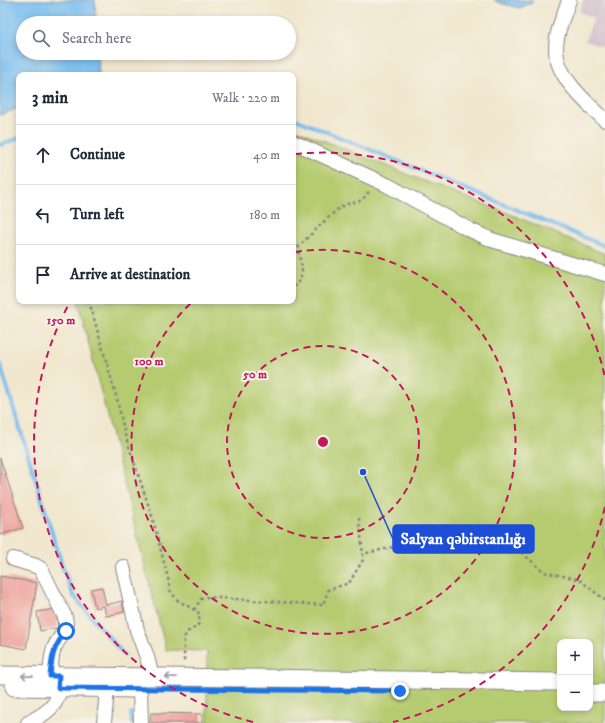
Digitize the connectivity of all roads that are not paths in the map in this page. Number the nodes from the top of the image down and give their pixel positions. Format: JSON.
{"nodes":[{"id":1,"x":569,"y":0,"type":"edge"},
{"id":2,"x":605,"y":120,"type":"edge"},
{"id":3,"x":296,"y":143,"type":"edge"},
{"id":4,"x":605,"y":274,"type":"edge"},
{"id":5,"x":13,"y":559,"type":"dead end"},
{"id":6,"x":123,"y":567,"type":"dead end"},
{"id":7,"x":0,"y":675,"type":"edge"},
{"id":8,"x":56,"y":680,"type":"junction"},
{"id":9,"x":557,"y":682,"type":"edge"},
{"id":10,"x":593,"y":682,"type":"edge"},
{"id":11,"x":605,"y":682,"type":"edge"},
{"id":12,"x":146,"y":683,"type":"junction"},
{"id":13,"x":0,"y":687,"type":"edge"},
{"id":14,"x":107,"y":689,"type":"junction"},
{"id":15,"x":557,"y":693,"type":"edge"},
{"id":16,"x":593,"y":693,"type":"edge"},
{"id":17,"x":605,"y":693,"type":"edge"},
{"id":18,"x":28,"y":723,"type":"edge"},
{"id":19,"x":104,"y":723,"type":"edge"},
{"id":20,"x":141,"y":723,"type":"edge"}],
"edges":[{"from":1,"to":2,"type":"street"},
{"from":3,"to":4,"type":"street"},
{"from":5,"to":8,"type":"street"},
{"from":6,"to":12,"type":"street"},
{"from":8,"to":7,"type":"main road","one_way":true},
{"from":8,"to":12,"type":"main road"},
{"from":8,"to":13,"type":"main road"},
{"from":8,"to":14,"type":"main road"},
{"from":8,"to":18,"type":"street"},
{"from":9,"to":12,"type":"main road","one_way":true},
{"from":10,"to":11,"type":"main road"},
{"from":12,"to":14,"type":"main road"},
{"from":12,"to":15,"type":"main road"},
{"from":12,"to":20,"type":"street"},
{"from":14,"to":19,"type":"street"},
{"from":16,"to":17,"type":"main road"}]}
